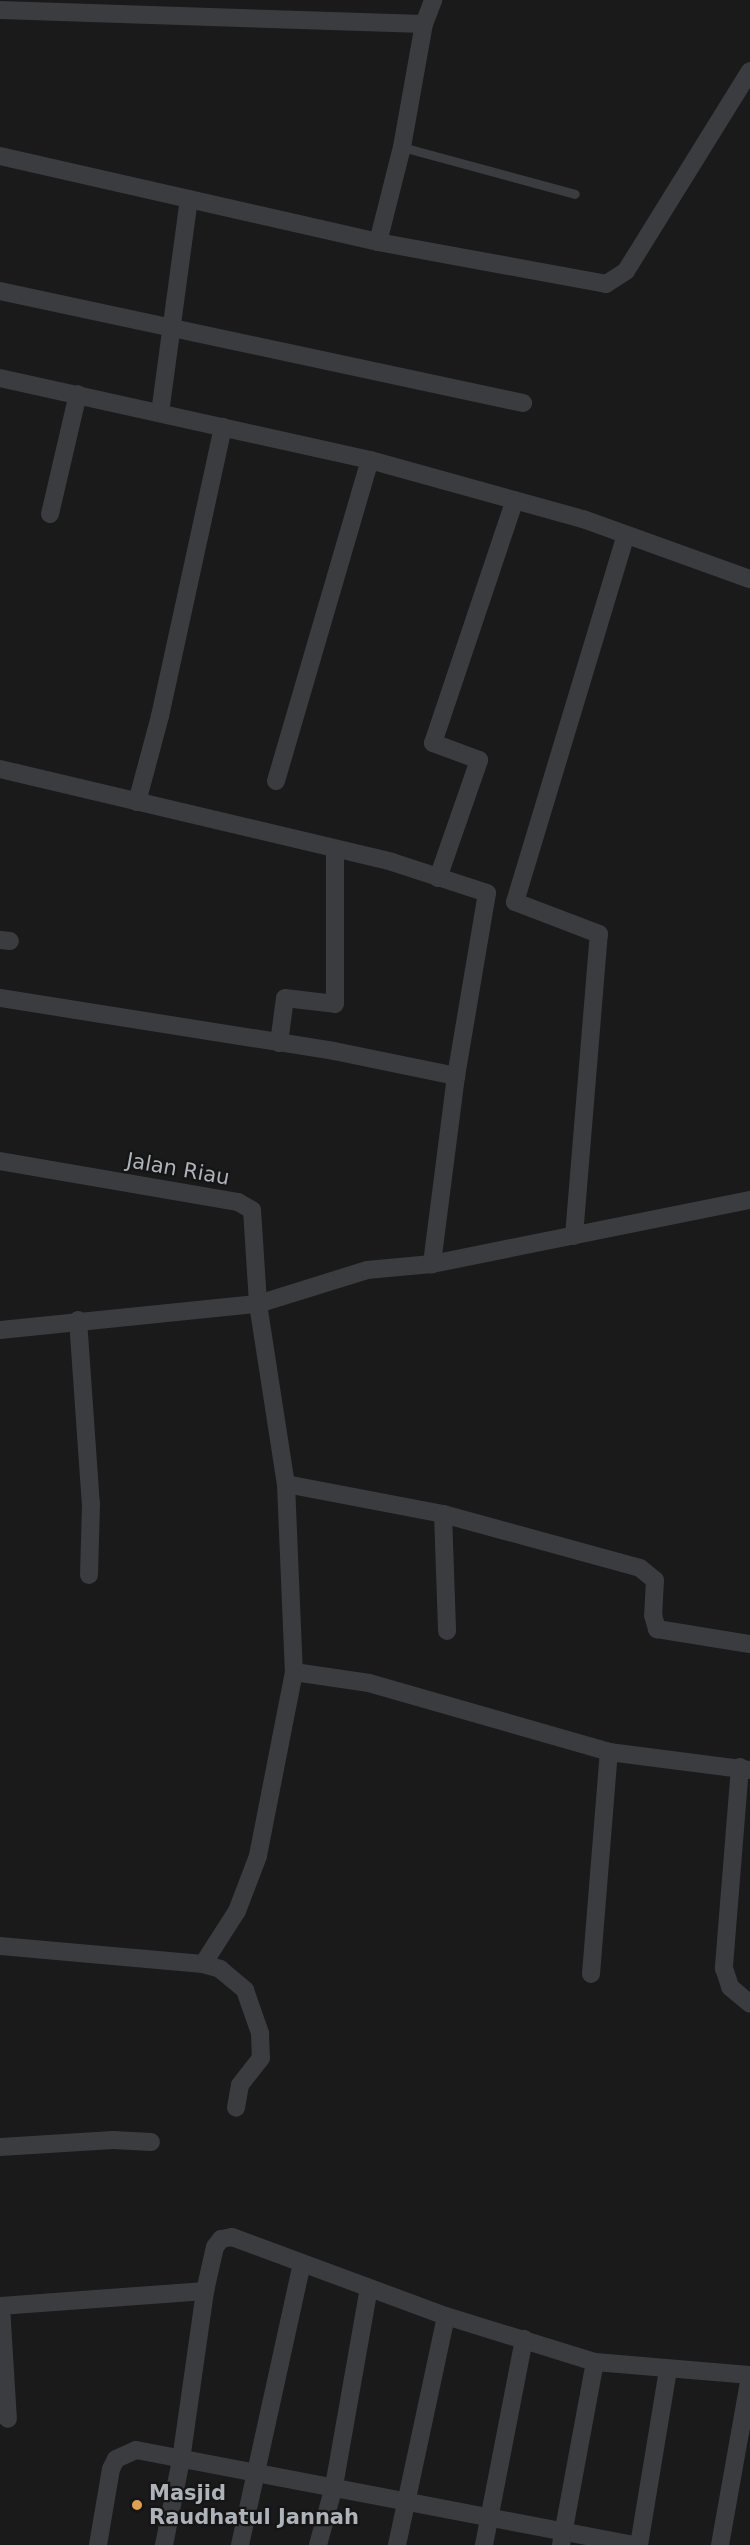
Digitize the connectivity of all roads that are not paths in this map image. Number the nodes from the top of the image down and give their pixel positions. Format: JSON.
{"nodes":[{"id":1,"x":433,"y":0,"type":"edge"},
{"id":2,"x":115,"y":8,"type":"edge"},
{"id":3,"x":0,"y":10,"type":"edge"},
{"id":4,"x":424,"y":24,"type":"junction"},
{"id":5,"x":750,"y":71,"type":"edge"},
{"id":6,"x":402,"y":147,"type":"junction"},
{"id":7,"x":0,"y":156,"type":"edge"},
{"id":8,"x":575,"y":194,"type":"dead end"},
{"id":9,"x":189,"y":199,"type":"junction"},
{"id":10,"x":378,"y":242,"type":"junction"},
{"id":11,"x":0,"y":291,"type":"edge"},
{"id":12,"x":170,"y":327,"type":"junction"},
{"id":13,"x":0,"y":378,"type":"edge"},
{"id":14,"x":78,"y":394,"type":"junction"},
{"id":15,"x":523,"y":403,"type":"dead end"},
{"id":16,"x":160,"y":413,"type":"junction"},
{"id":17,"x":223,"y":427,"type":"junction"},
{"id":18,"x":370,"y":460,"type":"junction"},
{"id":19,"x":515,"y":500,"type":"junction"},
{"id":20,"x":50,"y":514,"type":"dead end"},
{"id":21,"x":626,"y":535,"type":"junction"},
{"id":22,"x":750,"y":579,"type":"edge"},
{"id":23,"x":0,"y":769,"type":"edge"},
{"id":24,"x":276,"y":781,"type":"dead end"},
{"id":25,"x":137,"y":802,"type":"junction"},
{"id":26,"x":335,"y":850,"type":"junction"},
{"id":27,"x":438,"y":878,"type":"junction"},
{"id":28,"x":487,"y":893,"type":"junction"},
{"id":29,"x":515,"y":902,"type":"junction"},
{"id":30,"x":0,"y":998,"type":"edge"},
{"id":31,"x":279,"y":1043,"type":"junction"},
{"id":32,"x":456,"y":1076,"type":"junction"},
{"id":33,"x":0,"y":1161,"type":"edge"},
{"id":34,"x":750,"y":1200,"type":"edge"},
{"id":35,"x":573,"y":1236,"type":"junction"},
{"id":36,"x":432,"y":1264,"type":"junction"},
{"id":37,"x":258,"y":1304,"type":"junction"},
{"id":38,"x":78,"y":1320,"type":"junction"},
{"id":39,"x":0,"y":1330,"type":"edge"},
{"id":40,"x":286,"y":1484,"type":"junction"},
{"id":41,"x":443,"y":1514,"type":"junction"},
{"id":42,"x":89,"y":1575,"type":"dead end"},
{"id":43,"x":447,"y":1631,"type":"dead end"},
{"id":44,"x":750,"y":1644,"type":"edge"},
{"id":45,"x":294,"y":1672,"type":"junction"},
{"id":46,"x":609,"y":1752,"type":"junction"},
{"id":47,"x":745,"y":1769,"type":"edge"},
{"id":48,"x":0,"y":1946,"type":"edge"},
{"id":49,"x":203,"y":1964,"type":"junction"},
{"id":50,"x":591,"y":1974,"type":"dead end"},
{"id":51,"x":750,"y":2004,"type":"edge"},
{"id":52,"x":236,"y":2108,"type":"dead end"},
{"id":53,"x":151,"y":2142,"type":"dead end"},
{"id":54,"x":0,"y":2147,"type":"edge"},
{"id":55,"x":302,"y":2264,"type":"junction"},
{"id":56,"x":369,"y":2288,"type":"junction"},
{"id":57,"x":205,"y":2290,"type":"junction"},
{"id":58,"x":1,"y":2306,"type":"edge"},
{"id":59,"x":446,"y":2316,"type":"junction"},
{"id":60,"x":524,"y":2339,"type":"junction"},
{"id":61,"x":595,"y":2362,"type":"junction"},
{"id":62,"x":668,"y":2370,"type":"junction"},
{"id":63,"x":750,"y":2376,"type":"edge"},
{"id":64,"x":8,"y":2420,"type":"dead end"},
{"id":65,"x":181,"y":2460,"type":"junction"},
{"id":66,"x":257,"y":2472,"type":"junction"},
{"id":67,"x":334,"y":2486,"type":"junction"},
{"id":68,"x":408,"y":2501,"type":"junction"},
{"id":69,"x":491,"y":2517,"type":"junction"},
{"id":70,"x":563,"y":2538,"type":"edge"},
{"id":71,"x":98,"y":2545,"type":"edge"},
{"id":72,"x":164,"y":2545,"type":"edge"},
{"id":73,"x":240,"y":2545,"type":"edge"},
{"id":74,"x":318,"y":2545,"type":"edge"},
{"id":75,"x":397,"y":2545,"type":"edge"},
{"id":76,"x":484,"y":2545,"type":"edge"},
{"id":77,"x":634,"y":2545,"type":"edge"},
{"id":78,"x":639,"y":2545,"type":"edge"},
{"id":79,"x":720,"y":2545,"type":"edge"}],
"edges":[{"from":1,"to":4,"type":"street"},
{"from":2,"to":3,"type":"street"},
{"from":2,"to":4,"type":"street"},
{"from":4,"to":6,"type":"street"},
{"from":5,"to":10,"type":"street"},
{"from":6,"to":8,"type":"lane"},
{"from":6,"to":10,"type":"street"},
{"from":7,"to":9,"type":"street"},
{"from":9,"to":10,"type":"street"},
{"from":9,"to":12,"type":"street"},
{"from":11,"to":12,"type":"street"},
{"from":12,"to":15,"type":"street"},
{"from":12,"to":16,"type":"street"},
{"from":13,"to":14,"type":"street"},
{"from":14,"to":16,"type":"street"},
{"from":14,"to":20,"type":"street"},
{"from":16,"to":17,"type":"street"},
{"from":17,"to":18,"type":"street"},
{"from":17,"to":25,"type":"street"},
{"from":18,"to":19,"type":"street"},
{"from":18,"to":24,"type":"street"},
{"from":19,"to":21,"type":"street"},
{"from":19,"to":27,"type":"street"},
{"from":21,"to":22,"type":"street"},
{"from":21,"to":29,"type":"street"},
{"from":23,"to":25,"type":"street"},
{"from":25,"to":26,"type":"street"},
{"from":26,"to":27,"type":"street"},
{"from":26,"to":31,"type":"street"},
{"from":27,"to":28,"type":"street"},
{"from":28,"to":29,"type":"street"},
{"from":28,"to":32,"type":"street"},
{"from":29,"to":35,"type":"street"},
{"from":30,"to":31,"type":"street"},
{"from":31,"to":32,"type":"street"},
{"from":32,"to":36,"type":"street"},
{"from":33,"to":37,"type":"street","name":"Jalan Riau"},
{"from":34,"to":35,"type":"street"},
{"from":35,"to":36,"type":"street"},
{"from":36,"to":37,"type":"street"},
{"from":37,"to":38,"type":"street"},
{"from":37,"to":40,"type":"street","name":"Jalan Riau"},
{"from":38,"to":39,"type":"street"},
{"from":38,"to":42,"type":"street"},
{"from":40,"to":41,"type":"street"},
{"from":40,"to":45,"type":"street","name":"Jalan Riau"},
{"from":41,"to":43,"type":"street"},
{"from":41,"to":44,"type":"street"},
{"from":45,"to":46,"type":"street"},
{"from":45,"to":49,"type":"street","name":"Jalan Riau"},
{"from":46,"to":47,"type":"street"},
{"from":46,"to":50,"type":"street"},
{"from":47,"to":51,"type":"street"},
{"from":48,"to":49,"type":"street"},
{"from":49,"to":52,"type":"street"},
{"from":53,"to":54,"type":"street"},
{"from":55,"to":56,"type":"street"},
{"from":55,"to":57,"type":"street"},
{"from":55,"to":66,"type":"street"},
{"from":56,"to":59,"type":"street"},
{"from":56,"to":67,"type":"street"},
{"from":57,"to":58,"type":"street"},
{"from":57,"to":65,"type":"street"},
{"from":58,"to":64,"type":"street"},
{"from":59,"to":60,"type":"street"},
{"from":59,"to":68,"type":"street"},
{"from":60,"to":61,"type":"street"},
{"from":60,"to":69,"type":"street"},
{"from":61,"to":62,"type":"street"},
{"from":61,"to":70,"type":"street"},
{"from":62,"to":63,"type":"street"},
{"from":62,"to":78,"type":"street"},
{"from":63,"to":79,"type":"street"},
{"from":65,"to":66,"type":"street"},
{"from":65,"to":71,"type":"street"},
{"from":65,"to":72,"type":"street"},
{"from":66,"to":67,"type":"street"},
{"from":66,"to":73,"type":"street"},
{"from":67,"to":68,"type":"street"},
{"from":67,"to":74,"type":"street"},
{"from":68,"to":69,"type":"street"},
{"from":68,"to":75,"type":"street"},
{"from":69,"to":70,"type":"street"},
{"from":69,"to":76,"type":"street"},
{"from":70,"to":77,"type":"street"}]}
